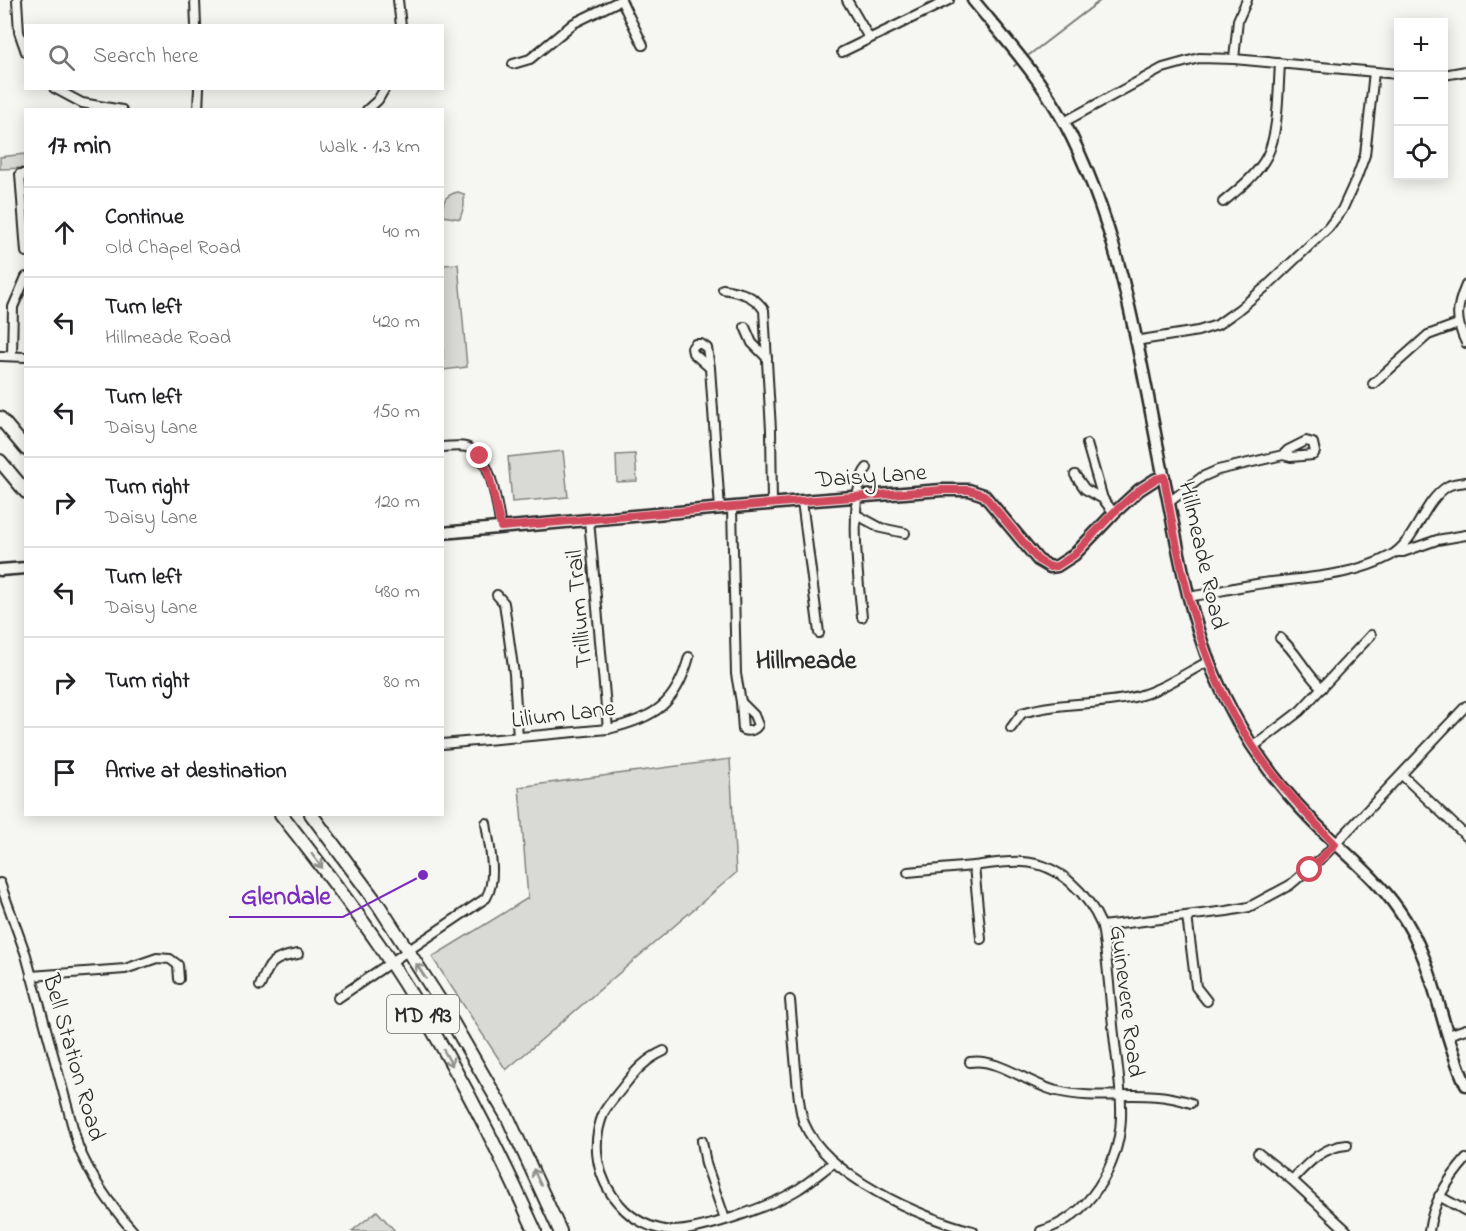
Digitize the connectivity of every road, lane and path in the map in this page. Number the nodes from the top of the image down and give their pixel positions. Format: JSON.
{"nodes":[{"id":1,"x":16,"y":0,"type":"edge"},
{"id":2,"x":195,"y":0,"type":"edge"},
{"id":3,"x":398,"y":0,"type":"edge"},
{"id":4,"x":621,"y":0,"type":"edge"},
{"id":5,"x":847,"y":0,"type":"edge"},
{"id":6,"x":949,"y":0,"type":"edge"},
{"id":7,"x":973,"y":0,"type":"edge"},
{"id":8,"x":1247,"y":0,"type":"edge"},
{"id":9,"x":196,"y":24,"type":"edge"},
{"id":10,"x":401,"y":24,"type":"edge"},
{"id":11,"x":868,"y":38,"type":"junction"},
{"id":12,"x":643,"y":45,"type":"dead end"},
{"id":13,"x":24,"y":46,"type":"edge"},
{"id":14,"x":842,"y":52,"type":"dead end"},
{"id":15,"x":1234,"y":59,"type":"junction"},
{"id":16,"x":513,"y":64,"type":"dead end"},
{"id":17,"x":1280,"y":64,"type":"junction"},
{"id":18,"x":1466,"y":71,"type":"edge"},
{"id":19,"x":1374,"y":72,"type":"junction"},
{"id":20,"x":1394,"y":74,"type":"edge"},
{"id":21,"x":1448,"y":74,"type":"edge"},
{"id":22,"x":58,"y":90,"type":"edge"},
{"id":23,"x":199,"y":90,"type":"edge"},
{"id":24,"x":384,"y":90,"type":"edge"},
{"id":25,"x":111,"y":108,"type":"edge"},
{"id":26,"x":198,"y":108,"type":"edge"},
{"id":27,"x":369,"y":108,"type":"edge"},
{"id":28,"x":1064,"y":122,"type":"junction"},
{"id":29,"x":24,"y":174,"type":"edge"},
{"id":30,"x":1223,"y":202,"type":"dead end"},
{"id":31,"x":24,"y":226,"type":"edge"},
{"id":32,"x":24,"y":282,"type":"edge"},
{"id":33,"x":1466,"y":285,"type":"edge"},
{"id":34,"x":723,"y":289,"type":"dead end"},
{"id":35,"x":1458,"y":324,"type":"junction"},
{"id":36,"x":745,"y":327,"type":"dead end"},
{"id":37,"x":764,"y":336,"type":"junction"},
{"id":38,"x":1136,"y":341,"type":"junction"},
{"id":39,"x":752,"y":343,"type":"junction"},
{"id":40,"x":1466,"y":343,"type":"edge"},
{"id":41,"x":12,"y":355,"type":"junction"},
{"id":42,"x":0,"y":356,"type":"edge"},
{"id":43,"x":24,"y":357,"type":"edge"},
{"id":44,"x":766,"y":358,"type":"junction"},
{"id":45,"x":710,"y":368,"type":"dead end"},
{"id":46,"x":1373,"y":384,"type":"dead end"},
{"id":47,"x":0,"y":418,"type":"edge"},
{"id":48,"x":1088,"y":444,"type":"dead end"},
{"id":49,"x":24,"y":447,"type":"edge"},
{"id":50,"x":444,"y":447,"type":"edge"},
{"id":51,"x":1283,"y":454,"type":"dead end"},
{"id":52,"x":0,"y":461,"type":"edge"},
{"id":53,"x":867,"y":468,"type":"dead end"},
{"id":54,"x":1075,"y":475,"type":"dead end"},
{"id":55,"x":1164,"y":477,"type":"junction"},
{"id":56,"x":1466,"y":482,"type":"edge"},
{"id":57,"x":24,"y":490,"type":"edge"},
{"id":58,"x":858,"y":497,"type":"junction"},
{"id":59,"x":1104,"y":500,"type":"junction"},
{"id":60,"x":802,"y":501,"type":"junction"},
{"id":61,"x":1168,"y":503,"type":"junction"},
{"id":62,"x":772,"y":504,"type":"junction"},
{"id":63,"x":726,"y":508,"type":"junction"},
{"id":64,"x":1113,"y":513,"type":"junction"},
{"id":65,"x":857,"y":515,"type":"junction"},
{"id":66,"x":589,"y":520,"type":"junction"},
{"id":67,"x":501,"y":527,"type":"junction"},
{"id":68,"x":444,"y":533,"type":"edge"},
{"id":69,"x":905,"y":533,"type":"dead end"},
{"id":70,"x":1466,"y":535,"type":"edge"},
{"id":71,"x":1395,"y":552,"type":"junction"},
{"id":72,"x":24,"y":568,"type":"edge"},
{"id":73,"x":0,"y":570,"type":"edge"},
{"id":74,"x":497,"y":595,"type":"dead end"},
{"id":75,"x":1188,"y":597,"type":"junction"},
{"id":76,"x":861,"y":617,"type":"dead end"},
{"id":77,"x":819,"y":633,"type":"dead end"},
{"id":78,"x":1371,"y":635,"type":"dead end"},
{"id":79,"x":1280,"y":638,"type":"dead end"},
{"id":80,"x":689,"y":657,"type":"dead end"},
{"id":81,"x":1209,"y":661,"type":"junction"},
{"id":82,"x":1322,"y":687,"type":"junction"},
{"id":83,"x":741,"y":702,"type":"dead end"},
{"id":84,"x":1465,"y":709,"type":"edge"},
{"id":85,"x":1011,"y":728,"type":"dead end"},
{"id":86,"x":608,"y":729,"type":"junction"},
{"id":87,"x":518,"y":738,"type":"junction"},
{"id":88,"x":444,"y":744,"type":"edge"},
{"id":89,"x":1253,"y":747,"type":"junction"},
{"id":90,"x":1402,"y":775,"type":"junction"},
{"id":91,"x":283,"y":816,"type":"edge"},
{"id":92,"x":311,"y":816,"type":"edge"},
{"id":93,"x":486,"y":823,"type":"dead end"},
{"id":94,"x":1466,"y":836,"type":"edge"},
{"id":95,"x":1335,"y":844,"type":"junction"},
{"id":96,"x":974,"y":866,"type":"junction"},
{"id":97,"x":908,"y":872,"type":"dead end"},
{"id":98,"x":0,"y":883,"type":"edge"},
{"id":99,"x":1187,"y":915,"type":"junction"},
{"id":100,"x":1101,"y":926,"type":"junction"},
{"id":101,"x":981,"y":939,"type":"dead end"},
{"id":102,"x":408,"y":950,"type":"junction"},
{"id":103,"x":298,"y":954,"type":"dead end"},
{"id":104,"x":391,"y":964,"type":"junction"},
{"id":105,"x":31,"y":976,"type":"junction"},
{"id":106,"x":179,"y":979,"type":"dead end"},
{"id":107,"x":260,"y":986,"type":"dead end"},
{"id":108,"x":338,"y":998,"type":"dead end"},
{"id":109,"x":790,"y":1000,"type":"dead end"},
{"id":110,"x":1206,"y":1001,"type":"dead end"},
{"id":111,"x":1466,"y":1029,"type":"edge"},
{"id":112,"x":1448,"y":1035,"type":"junction"},
{"id":113,"x":664,"y":1051,"type":"dead end"},
{"id":114,"x":969,"y":1062,"type":"dead end"},
{"id":115,"x":1466,"y":1085,"type":"edge"},
{"id":116,"x":1120,"y":1095,"type":"junction"},
{"id":117,"x":1191,"y":1103,"type":"dead end"},
{"id":118,"x":702,"y":1141,"type":"dead end"},
{"id":119,"x":1347,"y":1145,"type":"dead end"},
{"id":120,"x":1258,"y":1153,"type":"dead end"},
{"id":121,"x":1466,"y":1159,"type":"edge"},
{"id":122,"x":833,"y":1163,"type":"junction"},
{"id":123,"x":1292,"y":1180,"type":"junction"},
{"id":124,"x":1439,"y":1197,"type":"junction"},
{"id":125,"x":1466,"y":1211,"type":"edge"},
{"id":126,"x":725,"y":1220,"type":"junction"},
{"id":127,"x":133,"y":1231,"type":"edge"},
{"id":128,"x":535,"y":1231,"type":"edge"},
{"id":129,"x":560,"y":1231,"type":"edge"},
{"id":130,"x":688,"y":1231,"type":"edge"},
{"id":131,"x":973,"y":1231,"type":"edge"},
{"id":132,"x":1043,"y":1231,"type":"edge"},
{"id":133,"x":1347,"y":1231,"type":"edge"},
{"id":134,"x":1429,"y":1231,"type":"edge"}],
"edges":[{"from":1,"to":13,"type":"street"},
{"from":2,"to":9,"type":"street"},
{"from":3,"to":10,"type":"street"},
{"from":4,"to":12,"type":"street"},
{"from":4,"to":16,"type":"street"},
{"from":5,"to":11,"type":"street"},
{"from":6,"to":11,"type":"street"},
{"from":7,"to":28,"type":"street","name":"Hillmeade Road"},
{"from":8,"to":15,"type":"street"},
{"from":11,"to":14,"type":"street"},
{"from":15,"to":17,"type":"street"},
{"from":15,"to":28,"type":"street"},
{"from":17,"to":19,"type":"street"},
{"from":17,"to":30,"type":"street"},
{"from":18,"to":21,"type":"street"},
{"from":19,"to":20,"type":"street"},
{"from":19,"to":38,"type":"street"},
{"from":22,"to":25,"type":"street"},
{"from":23,"to":26,"type":"street"},
{"from":24,"to":27,"type":"street"},
{"from":28,"to":38,"type":"street","name":"Hillmeade Road"},
{"from":29,"to":31,"type":"street"},
{"from":32,"to":41,"type":"street"},
{"from":33,"to":35,"type":"street"},
{"from":34,"to":37,"type":"street"},
{"from":35,"to":40,"type":"street"},
{"from":35,"to":46,"type":"street"},
{"from":36,"to":39,"type":"street"},
{"from":37,"to":39,"type":"street"},
{"from":37,"to":44,"type":"street"},
{"from":38,"to":55,"type":"street","name":"Hillmeade Road"},
{"from":39,"to":44,"type":"street"},
{"from":41,"to":42,"type":"street"},
{"from":41,"to":43,"type":"street"},
{"from":44,"to":62,"type":"street"},
{"from":45,"to":63,"type":"street"},
{"from":47,"to":49,"type":"main road"},
{"from":48,"to":59,"type":"street"},
{"from":50,"to":67,"type":"street"},
{"from":51,"to":61,"type":"street"},
{"from":52,"to":57,"type":"main road"},
{"from":53,"to":58,"type":"street"},
{"from":54,"to":59,"type":"street"},
{"from":55,"to":61,"type":"street","name":"Hillmeade Road"},
{"from":55,"to":64,"type":"street","name":"Daisy Lane"},
{"from":56,"to":71,"type":"street"},
{"from":58,"to":60,"type":"street","name":"Daisy Lane"},
{"from":58,"to":64,"type":"street","name":"Daisy Lane"},
{"from":58,"to":65,"type":"street"},
{"from":59,"to":64,"type":"street"},
{"from":60,"to":62,"type":"street","name":"Daisy Lane"},
{"from":60,"to":77,"type":"street"},
{"from":61,"to":75,"type":"street","name":"Hillmeade Road"},
{"from":62,"to":63,"type":"street","name":"Daisy Lane"},
{"from":63,"to":66,"type":"street","name":"Daisy Lane"},
{"from":63,"to":83,"type":"street"},
{"from":65,"to":69,"type":"street"},
{"from":65,"to":76,"type":"street"},
{"from":66,"to":67,"type":"street","name":"Daisy Lane"},
{"from":66,"to":86,"type":"street","name":"Trillium Trail"},
{"from":67,"to":68,"type":"street","name":"Daisy Lane"},
{"from":70,"to":71,"type":"street"},
{"from":71,"to":75,"type":"street"},
{"from":72,"to":73,"type":"street"},
{"from":74,"to":87,"type":"street"},
{"from":75,"to":81,"type":"street","name":"Hillmeade Road"},
{"from":78,"to":82,"type":"street"},
{"from":79,"to":82,"type":"street"},
{"from":80,"to":86,"type":"street","name":"Lilium Lane"},
{"from":81,"to":85,"type":"street"},
{"from":81,"to":89,"type":"street","name":"Hillmeade Road"},
{"from":82,"to":89,"type":"street"},
{"from":84,"to":90,"type":"street"},
{"from":86,"to":87,"type":"street","name":"Lilium Lane"},
{"from":87,"to":88,"type":"street","name":"Lilium Lane"},
{"from":89,"to":95,"type":"street","name":"Hillmeade Road"},
{"from":90,"to":94,"type":"street"},
{"from":90,"to":95,"type":"street"},
{"from":91,"to":104,"type":"main road","number":"MD 193","one_way":true},
{"from":92,"to":102,"type":"main road","number":"MD 193"},
{"from":93,"to":102,"type":"street"},
{"from":95,"to":99,"type":"street"},
{"from":95,"to":112,"type":"street","name":"Hillmeade Road"},
{"from":96,"to":97,"type":"street","name":"Guinevere Road"},
{"from":96,"to":100,"type":"street","name":"Guinevere Road"},
{"from":96,"to":101,"type":"street"},
{"from":98,"to":105,"type":"street","name":"Bell Station Road"},
{"from":99,"to":100,"type":"street"},
{"from":99,"to":110,"type":"street"},
{"from":100,"to":116,"type":"street","name":"Guinevere Road"},
{"from":102,"to":104,"type":"street"},
{"from":129,"to":102,"type":"main road","number":"MD 193","one_way":true},
{"from":103,"to":107,"type":"street"},
{"from":104,"to":108,"type":"street"},
{"from":104,"to":128,"type":"main road","number":"MD 193","one_way":true},
{"from":105,"to":106,"type":"street"},
{"from":105,"to":127,"type":"street","name":"Bell Station Road"},
{"from":109,"to":122,"type":"street"},
{"from":111,"to":112,"type":"street"},
{"from":112,"to":115,"type":"street","name":"Hillmeade Road"},
{"from":113,"to":130,"type":"street"},
{"from":114,"to":116,"type":"street"},
{"from":116,"to":117,"type":"street"},
{"from":116,"to":132,"type":"street","name":"Guinevere Road"},
{"from":118,"to":126,"type":"street"},
{"from":119,"to":123,"type":"street"},
{"from":120,"to":123,"type":"street"},
{"from":121,"to":124,"type":"street"},
{"from":122,"to":126,"type":"street"},
{"from":122,"to":131,"type":"street"},
{"from":123,"to":133,"type":"street"},
{"from":124,"to":125,"type":"street"},
{"from":124,"to":134,"type":"street"},
{"from":126,"to":130,"type":"street"}]}
